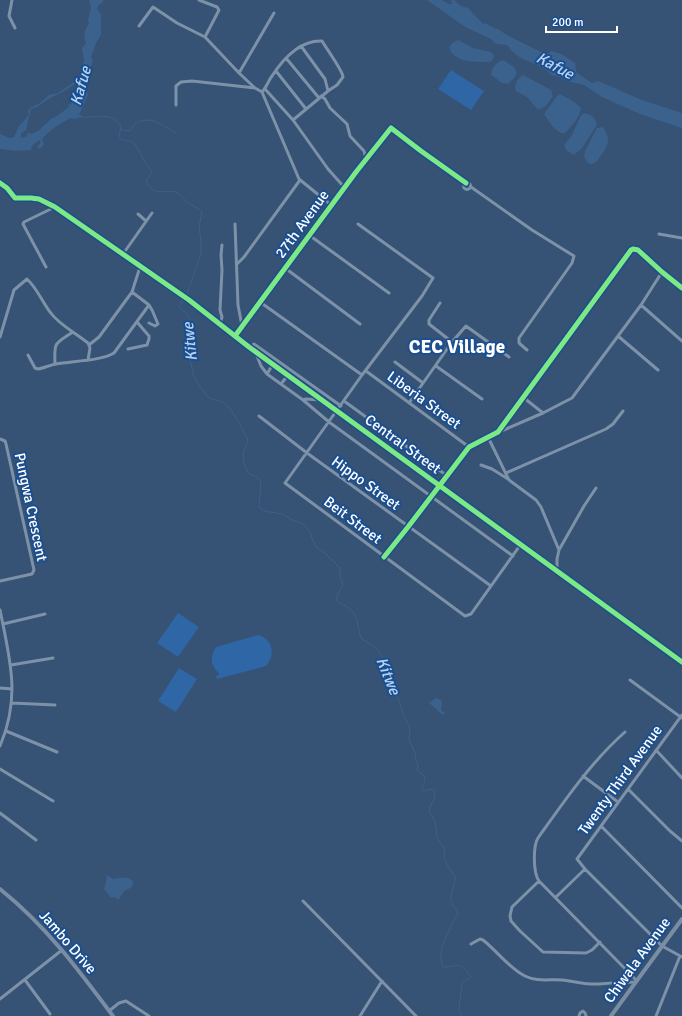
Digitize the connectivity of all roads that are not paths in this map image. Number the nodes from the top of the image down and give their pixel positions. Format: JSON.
{"nodes":[{"id":1,"x":12,"y":0,"type":"edge"},
{"id":2,"x":199,"y":0,"type":"edge"},
{"id":3,"x":274,"y":13,"type":"dead end"},
{"id":4,"x":138,"y":26,"type":"dead end"},
{"id":5,"x":15,"y":28,"type":"dead end"},
{"id":6,"x":205,"y":37,"type":"junction"},
{"id":7,"x":301,"y":46,"type":"junction"},
{"id":8,"x":286,"y":58,"type":"junction"},
{"id":9,"x":276,"y":71,"type":"junction"},
{"id":10,"x":239,"y":73,"type":"junction"},
{"id":11,"x":255,"y":88,"type":"junction"},
{"id":12,"x":264,"y":90,"type":"junction"},
{"id":13,"x":328,"y":91,"type":"junction"},
{"id":14,"x":320,"y":97,"type":"junction"},
{"id":15,"x":176,"y":105,"type":"dead end"},
{"id":16,"x":306,"y":109,"type":"junction"},
{"id":17,"x":293,"y":120,"type":"junction"},
{"id":18,"x":366,"y":159,"type":"junction"},
{"id":19,"x":300,"y":180,"type":"junction"},
{"id":20,"x":0,"y":183,"type":"edge"},
{"id":21,"x":466,"y":183,"type":"junction"},
{"id":22,"x":344,"y":187,"type":"junction"},
{"id":23,"x":471,"y":187,"type":"junction"},
{"id":24,"x":331,"y":205,"type":"junction"},
{"id":25,"x":54,"y":206,"type":"junction"},
{"id":26,"x":152,"y":213,"type":"dead end"},
{"id":27,"x":138,"y":214,"type":"dead end"},
{"id":28,"x":146,"y":221,"type":"junction"},
{"id":29,"x":235,"y":224,"type":"dead end"},
{"id":30,"x":358,"y":224,"type":"dead end"},
{"id":31,"x":659,"y":234,"type":"dead end"},
{"id":32,"x":309,"y":235,"type":"junction"},
{"id":33,"x":682,"y":238,"type":"edge"},
{"id":34,"x":222,"y":245,"type":"dead end"},
{"id":35,"x":123,"y":254,"type":"junction"},
{"id":36,"x":237,"y":264,"type":"junction"},
{"id":37,"x":46,"y":267,"type":"dead end"},
{"id":38,"x":140,"y":267,"type":"junction"},
{"id":39,"x":285,"y":268,"type":"junction"},
{"id":40,"x":662,"y":272,"type":"junction"},
{"id":41,"x":682,"y":288,"type":"edge"},
{"id":42,"x":132,"y":292,"type":"junction"},
{"id":43,"x":389,"y":293,"type":"dead end"},
{"id":44,"x":260,"y":302,"type":"junction"},
{"id":45,"x":440,"y":303,"type":"dead end"},
{"id":46,"x":149,"y":305,"type":"junction"},
{"id":47,"x":640,"y":305,"type":"junction"},
{"id":48,"x":137,"y":322,"type":"junction"},
{"id":49,"x":148,"y":323,"type":"dead end"},
{"id":50,"x":220,"y":324,"type":"junction"},
{"id":51,"x":360,"y":324,"type":"dead end"},
{"id":52,"x":242,"y":326,"type":"junction"},
{"id":53,"x":73,"y":332,"type":"junction"},
{"id":54,"x":235,"y":336,"type":"junction"},
{"id":55,"x":618,"y":336,"type":"junction"},
{"id":56,"x":0,"y":337,"type":"edge"},
{"id":57,"x":682,"y":341,"type":"edge"},
{"id":58,"x":452,"y":342,"type":"junction"},
{"id":59,"x":89,"y":345,"type":"junction"},
{"id":60,"x":249,"y":347,"type":"junction"},
{"id":61,"x":128,"y":349,"type":"dead end"},
{"id":62,"x":527,"y":350,"type":"dead end"},
{"id":63,"x":255,"y":351,"type":"junction"},
{"id":64,"x":28,"y":355,"type":"dead end"},
{"id":65,"x":509,"y":357,"type":"dead end"},
{"id":66,"x":88,"y":360,"type":"junction"},
{"id":67,"x":395,"y":362,"type":"dead end"},
{"id":68,"x":55,"y":364,"type":"junction"},
{"id":69,"x":273,"y":364,"type":"junction"},
{"id":70,"x":436,"y":366,"type":"junction"},
{"id":71,"x":658,"y":370,"type":"dead end"},
{"id":72,"x":366,"y":371,"type":"junction"},
{"id":73,"x":268,"y":374,"type":"junction"},
{"id":74,"x":288,"y":375,"type":"junction"},
{"id":75,"x":362,"y":375,"type":"junction"},
{"id":76,"x":424,"y":383,"type":"junction"},
{"id":77,"x":281,"y":384,"type":"junction"},
{"id":78,"x":524,"y":398,"type":"junction"},
{"id":79,"x":482,"y":399,"type":"dead end"},
{"id":80,"x":303,"y":400,"type":"junction"},
{"id":81,"x":322,"y":400,"type":"junction"},
{"id":82,"x":344,"y":402,"type":"junction"},
{"id":83,"x":409,"y":403,"type":"junction"},
{"id":84,"x":341,"y":406,"type":"junction"},
{"id":85,"x":337,"y":411,"type":"junction"},
{"id":86,"x":623,"y":411,"type":"dead end"},
{"id":87,"x":543,"y":413,"type":"junction"},
{"id":88,"x":259,"y":416,"type":"dead end"},
{"id":89,"x":329,"y":422,"type":"junction"},
{"id":90,"x":498,"y":432,"type":"junction"},
{"id":91,"x":488,"y":437,"type":"junction"},
{"id":92,"x":0,"y":439,"type":"edge"},
{"id":93,"x":469,"y":447,"type":"junction"},
{"id":94,"x":307,"y":453,"type":"junction"},
{"id":95,"x":481,"y":464,"type":"dead end"},
{"id":96,"x":506,"y":474,"type":"junction"},
{"id":97,"x":446,"y":475,"type":"junction"},
{"id":98,"x":509,"y":480,"type":"junction"},
{"id":99,"x":439,"y":485,"type":"junction"},
{"id":100,"x":596,"y":488,"type":"dead end"},
{"id":101,"x":431,"y":496,"type":"junction"},
{"id":102,"x":408,"y":527,"type":"junction"},
{"id":103,"x":521,"y":544,"type":"junction"},
{"id":104,"x":559,"y":550,"type":"junction"},
{"id":105,"x":513,"y":556,"type":"junction"},
{"id":106,"x":384,"y":557,"type":"junction"},
{"id":107,"x":557,"y":571,"type":"junction"},
{"id":108,"x":0,"y":581,"type":"edge"},
{"id":109,"x":491,"y":586,"type":"junction"},
{"id":110,"x":0,"y":610,"type":"edge"},
{"id":111,"x":45,"y":614,"type":"dead end"},
{"id":112,"x":3,"y":624,"type":"junction"},
{"id":113,"x":52,"y":658,"type":"dead end"},
{"id":114,"x":682,"y":662,"type":"edge"},
{"id":115,"x":11,"y":665,"type":"junction"},
{"id":116,"x":630,"y":680,"type":"dead end"},
{"id":117,"x":0,"y":688,"type":"edge"},
{"id":118,"x":12,"y":689,"type":"junction"},
{"id":119,"x":12,"y":703,"type":"junction"},
{"id":120,"x":55,"y":705,"type":"dead end"},
{"id":121,"x":682,"y":716,"type":"edge"},
{"id":122,"x":6,"y":731,"type":"junction"},
{"id":123,"x":625,"y":732,"type":"dead end"},
{"id":124,"x":0,"y":746,"type":"edge"},
{"id":125,"x":656,"y":750,"type":"junction"},
{"id":126,"x":56,"y":752,"type":"dead end"},
{"id":127,"x":0,"y":769,"type":"edge"},
{"id":128,"x":582,"y":776,"type":"junction"},
{"id":129,"x":682,"y":778,"type":"edge"},
{"id":130,"x":628,"y":789,"type":"junction"},
{"id":131,"x":53,"y":802,"type":"dead end"},
{"id":132,"x":618,"y":802,"type":"junction"},
{"id":133,"x":0,"y":813,"type":"edge"},
{"id":134,"x":601,"y":826,"type":"junction"},
{"id":135,"x":36,"y":840,"type":"dead end"},
{"id":136,"x":682,"y":841,"type":"edge"},
{"id":137,"x":584,"y":869,"type":"junction"},
{"id":138,"x":539,"y":881,"type":"junction"},
{"id":139,"x":0,"y":889,"type":"edge"},
{"id":140,"x":556,"y":897,"type":"junction"},
{"id":141,"x":303,"y":901,"type":"dead end"},
{"id":142,"x":682,"y":908,"type":"edge"},
{"id":143,"x":682,"y":919,"type":"edge"},
{"id":144,"x":600,"y":942,"type":"junction"},
{"id":145,"x":471,"y":944,"type":"dead end"},
{"id":146,"x":662,"y":946,"type":"junction"},
{"id":147,"x":62,"y":950,"type":"junction"},
{"id":148,"x":681,"y":956,"type":"edge"},
{"id":149,"x":25,"y":980,"type":"junction"},
{"id":150,"x":382,"y":981,"type":"junction"},
{"id":151,"x":636,"y":981,"type":"junction"},
{"id":152,"x":0,"y":999,"type":"edge"},
{"id":153,"x":109,"y":1011,"type":"junction"},
{"id":154,"x":50,"y":1014,"type":"dead end"},
{"id":155,"x":113,"y":1016,"type":"edge"},
{"id":156,"x":149,"y":1016,"type":"edge"},
{"id":157,"x":360,"y":1016,"type":"edge"},
{"id":158,"x":416,"y":1016,"type":"edge"},
{"id":159,"x":579,"y":1016,"type":"edge"},
{"id":160,"x":586,"y":1016,"type":"edge"},
{"id":161,"x":610,"y":1016,"type":"edge"},
{"id":162,"x":656,"y":1016,"type":"edge"}],
"edges":[{"from":1,"to":5,"type":"street"},
{"from":2,"to":6,"type":"street"},
{"from":3,"to":10,"type":"street"},
{"from":4,"to":6,"type":"street"},
{"from":6,"to":10,"type":"street"},
{"from":7,"to":8,"type":"street"},
{"from":7,"to":13,"type":"street"},
{"from":7,"to":13,"type":"street"},
{"from":8,"to":9,"type":"street"},
{"from":8,"to":14,"type":"street"},
{"from":9,"to":12,"type":"street"},
{"from":9,"to":16,"type":"street"},
{"from":10,"to":11,"type":"street"},
{"from":11,"to":12,"type":"street"},
{"from":11,"to":15,"type":"street"},
{"from":12,"to":17,"type":"street"},
{"from":12,"to":19,"type":"street"},
{"from":13,"to":14,"type":"street"},
{"from":14,"to":16,"type":"street"},
{"from":14,"to":18,"type":"street"},
{"from":16,"to":17,"type":"street"},
{"from":17,"to":22,"type":"street"},
{"from":18,"to":21,"type":"street","name":"27th Avenue"},
{"from":18,"to":22,"type":"street","name":"27th Avenue"},
{"from":19,"to":24,"type":"street"},
{"from":19,"to":36,"type":"street"},
{"from":20,"to":25,"type":"street","name":"Central Street"},
{"from":21,"to":23,"type":"street"},
{"from":21,"to":23,"type":"street"},
{"from":22,"to":24,"type":"street","name":"27th Avenue"},
{"from":23,"to":62,"type":"street"},
{"from":24,"to":32,"type":"street","name":"27th Avenue"},
{"from":25,"to":35,"type":"street","name":"Central Street"},
{"from":25,"to":37,"type":"street"},
{"from":26,"to":28,"type":"street"},
{"from":27,"to":28,"type":"street"},
{"from":28,"to":35,"type":"street"},
{"from":29,"to":36,"type":"street"},
{"from":30,"to":72,"type":"street"},
{"from":31,"to":33,"type":"street"},
{"from":32,"to":39,"type":"street","name":"27th Avenue"},
{"from":32,"to":43,"type":"street"},
{"from":34,"to":50,"type":"street"},
{"from":35,"to":38,"type":"street","name":"Central Street"},
{"from":36,"to":52,"type":"street"},
{"from":38,"to":42,"type":"street"},
{"from":38,"to":50,"type":"street","name":"Central Street"},
{"from":39,"to":44,"type":"street","name":"27th Avenue"},
{"from":39,"to":51,"type":"street"},
{"from":40,"to":41,"type":"street"},
{"from":40,"to":47,"type":"street"},
{"from":40,"to":78,"type":"street"},
{"from":42,"to":46,"type":"street"},
{"from":42,"to":59,"type":"street"},
{"from":44,"to":52,"type":"street","name":"27th Avenue"},
{"from":44,"to":75,"type":"street"},
{"from":45,"to":58,"type":"street"},
{"from":46,"to":48,"type":"street"},
{"from":46,"to":49,"type":"street"},
{"from":47,"to":55,"type":"street"},
{"from":47,"to":57,"type":"street"},
{"from":48,"to":61,"type":"street"},
{"from":48,"to":66,"type":"street"},
{"from":50,"to":54,"type":"street","name":"Central Street"},
{"from":52,"to":54,"type":"street","name":"27th Avenue"},
{"from":53,"to":56,"type":"street"},
{"from":53,"to":59,"type":"street"},
{"from":53,"to":68,"type":"street"},
{"from":54,"to":60,"type":"street","name":"Central Street"},
{"from":55,"to":71,"type":"street"},
{"from":55,"to":87,"type":"street"},
{"from":58,"to":65,"type":"street"},
{"from":58,"to":70,"type":"street"},
{"from":59,"to":66,"type":"street"},
{"from":60,"to":63,"type":"street","name":"Central Street"},
{"from":60,"to":84,"type":"street"},
{"from":63,"to":69,"type":"street","name":"Central Street"},
{"from":63,"to":73,"type":"street"},
{"from":64,"to":68,"type":"street"},
{"from":66,"to":68,"type":"street"},
{"from":67,"to":76,"type":"street"},
{"from":69,"to":73,"type":"street"},
{"from":69,"to":74,"type":"street","name":"Central Street"},
{"from":70,"to":76,"type":"street"},
{"from":70,"to":79,"type":"street"},
{"from":72,"to":75,"type":"street"},
{"from":72,"to":83,"type":"street","name":"Liberia Street"},
{"from":73,"to":77,"type":"street"},
{"from":74,"to":77,"type":"street"},
{"from":74,"to":81,"type":"street","name":"Central Street"},
{"from":75,"to":82,"type":"street"},
{"from":76,"to":83,"type":"street"},
{"from":77,"to":80,"type":"street"},
{"from":78,"to":87,"type":"street"},
{"from":78,"to":90,"type":"street"},
{"from":80,"to":81,"type":"street"},
{"from":80,"to":89,"type":"street"},
{"from":81,"to":85,"type":"street","name":"Central Street"},
{"from":82,"to":84,"type":"street"},
{"from":82,"to":97,"type":"street"},
{"from":83,"to":93,"type":"street","name":"Liberia Street"},
{"from":84,"to":85,"type":"street"},
{"from":85,"to":89,"type":"street"},
{"from":85,"to":99,"type":"street","name":"Central Street"},
{"from":86,"to":96,"type":"street"},
{"from":87,"to":90,"type":"street"},
{"from":88,"to":94,"type":"street","name":"Hippo Street"},
{"from":89,"to":94,"type":"street"},
{"from":89,"to":101,"type":"street"},
{"from":90,"to":91,"type":"street"},
{"from":91,"to":93,"type":"street"},
{"from":91,"to":96,"type":"street"},
{"from":92,"to":108,"type":"street","name":"Pungwa Crescent"},
{"from":93,"to":97,"type":"street"},
{"from":94,"to":102,"type":"street","name":"Hippo Street"},
{"from":94,"to":106,"type":"street","name":"Beit Street"},
{"from":95,"to":98,"type":"street"},
{"from":96,"to":98,"type":"street"},
{"from":97,"to":99,"type":"street"},
{"from":98,"to":104,"type":"street"},
{"from":99,"to":101,"type":"street"},
{"from":99,"to":103,"type":"street","name":"Central Street"},
{"from":100,"to":104,"type":"street"},
{"from":101,"to":102,"type":"street"},
{"from":101,"to":105,"type":"street"},
{"from":102,"to":106,"type":"street"},
{"from":102,"to":109,"type":"street","name":"Hippo Street"},
{"from":103,"to":105,"type":"street"},
{"from":103,"to":107,"type":"street","name":"Central Street"},
{"from":104,"to":107,"type":"street"},
{"from":105,"to":109,"type":"street"},
{"from":106,"to":109,"type":"street","name":"Beit Street"},
{"from":107,"to":114,"type":"street","name":"Central Street"},
{"from":110,"to":112,"type":"street"},
{"from":111,"to":112,"type":"street"},
{"from":112,"to":115,"type":"street"},
{"from":113,"to":115,"type":"street"},
{"from":115,"to":118,"type":"street"},
{"from":116,"to":121,"type":"street"},
{"from":117,"to":118,"type":"street"},
{"from":118,"to":119,"type":"street"},
{"from":119,"to":120,"type":"street"},
{"from":119,"to":122,"type":"street"},
{"from":121,"to":125,"type":"street","name":"Twenty Third Avenue"},
{"from":122,"to":124,"type":"street"},
{"from":122,"to":126,"type":"street"},
{"from":123,"to":128,"type":"street"},
{"from":125,"to":129,"type":"street"},
{"from":125,"to":130,"type":"street","name":"Twenty Third Avenue"},
{"from":127,"to":131,"type":"street"},
{"from":128,"to":132,"type":"street"},
{"from":128,"to":138,"type":"street"},
{"from":130,"to":132,"type":"street","name":"Twenty Third Avenue"},
{"from":130,"to":136,"type":"street"},
{"from":132,"to":134,"type":"street","name":"Twenty Third Avenue"},
{"from":133,"to":135,"type":"street"},
{"from":134,"to":137,"type":"street","name":"Twenty Third Avenue"},
{"from":134,"to":142,"type":"street"},
{"from":137,"to":140,"type":"street"},
{"from":137,"to":146,"type":"street"},
{"from":138,"to":140,"type":"street"},
{"from":138,"to":144,"type":"street"},
{"from":139,"to":147,"type":"street","name":"Jambo Drive"},
{"from":140,"to":144,"type":"street"},
{"from":141,"to":150,"type":"street"},
{"from":143,"to":146,"type":"street","name":"Chiwala Avenue"},
{"from":144,"to":151,"type":"street"},
{"from":145,"to":151,"type":"street"},
{"from":146,"to":148,"type":"street"},
{"from":146,"to":151,"type":"street","name":"Chiwala Avenue"},
{"from":147,"to":149,"type":"street"},
{"from":147,"to":153,"type":"street","name":"Jambo Drive"},
{"from":148,"to":162,"type":"street"},
{"from":149,"to":152,"type":"street"},
{"from":149,"to":154,"type":"street"},
{"from":150,"to":157,"type":"street"},
{"from":150,"to":158,"type":"street"},
{"from":151,"to":161,"type":"street","name":"Chiwala Avenue"},
{"from":153,"to":155,"type":"street","name":"Jambo Drive"},
{"from":153,"to":156,"type":"street"},
{"from":159,"to":160,"type":"street"}]}
